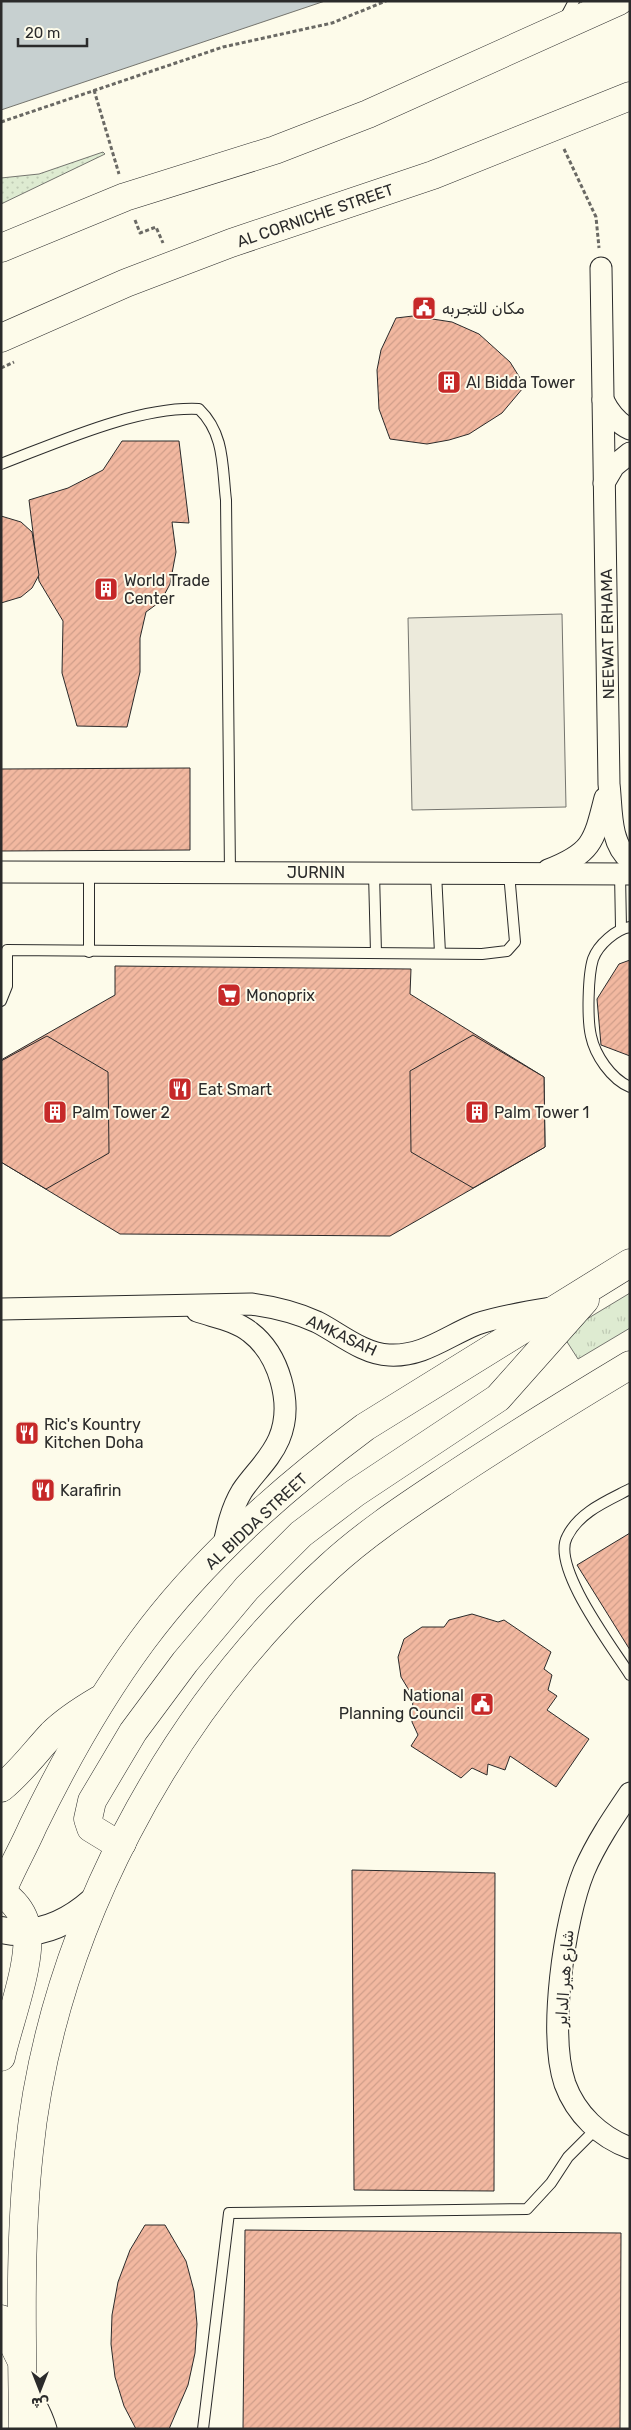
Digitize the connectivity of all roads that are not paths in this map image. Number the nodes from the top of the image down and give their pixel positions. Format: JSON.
{"nodes":[{"id":1,"x":574,"y":1,"type":"edge"},
{"id":2,"x":619,"y":1,"type":"edge"},
{"id":3,"x":561,"y":28,"type":"junction"},
{"id":4,"x":630,"y":96,"type":"edge"},
{"id":5,"x":1,"y":248,"type":"edge"},
{"id":6,"x":601,"y":268,"type":"road end"},
{"id":7,"x":1,"y":338,"type":"edge"},
{"id":8,"x":603,"y":400,"type":"junction"},
{"id":9,"x":630,"y":429,"type":"edge"},
{"id":10,"x":630,"y":453,"type":"edge"},
{"id":11,"x":1,"y":464,"type":"edge"},
{"id":12,"x":604,"y":483,"type":"junction"},
{"id":13,"x":609,"y":784,"type":"junction"},
{"id":14,"x":626,"y":869,"type":"edge"},
{"id":15,"x":1,"y":872,"type":"edge"},
{"id":16,"x":89,"y":872,"type":"junction"},
{"id":17,"x":230,"y":872,"type":"junction"},
{"id":18,"x":374,"y":873,"type":"junction"},
{"id":19,"x":436,"y":873,"type":"junction"},
{"id":20,"x":509,"y":873,"type":"junction"},
{"id":21,"x":540,"y":873,"type":"junction"},
{"id":22,"x":626,"y":927,"type":"edge"},
{"id":23,"x":89,"y":952,"type":"junction"},
{"id":24,"x":376,"y":953,"type":"junction"},
{"id":25,"x":440,"y":953,"type":"junction"},
{"id":26,"x":1,"y":1000,"type":"edge"},
{"id":27,"x":630,"y":1087,"type":"edge"},
{"id":28,"x":630,"y":1263,"type":"edge"},
{"id":29,"x":604,"y":1279,"type":"junction"},
{"id":30,"x":177,"y":1306,"type":"junction"},
{"id":31,"x":559,"y":1306,"type":"junction"},
{"id":32,"x":1,"y":1309,"type":"edge"},
{"id":33,"x":630,"y":1365,"type":"edge"},
{"id":34,"x":630,"y":1489,"type":"edge"},
{"id":35,"x":223,"y":1548,"type":"junction"},
{"id":36,"x":630,"y":1675,"type":"edge"},
{"id":37,"x":105,"y":1697,"type":"junction"},
{"id":38,"x":1,"y":1788,"type":"edge"},
{"id":39,"x":630,"y":1793,"type":"edge"},
{"id":40,"x":122,"y":1843,"type":"junction"},
{"id":41,"x":1,"y":1893,"type":"edge"},
{"id":42,"x":93,"y":1901,"type":"junction"},
{"id":43,"x":14,"y":1931,"type":"edge"},
{"id":44,"x":1,"y":2057,"type":"edge"},
{"id":45,"x":596,"y":2129,"type":"junction"},
{"id":46,"x":630,"y":2148,"type":"edge"},
{"id":47,"x":1,"y":2319,"type":"edge"},
{"id":48,"x":23,"y":2376,"type":"junction"},
{"id":49,"x":23,"y":2429,"type":"edge"},
{"id":50,"x":46,"y":2429,"type":"edge"},
{"id":51,"x":203,"y":2429,"type":"edge"}],
"edges":[{"from":1,"to":3,"type":"lane"},
{"from":2,"to":3,"type":"main road"},
{"from":3,"to":5,"type":"main road"},
{"from":4,"to":7,"type":"main road","name":"AL CORNICHE STREET"},
{"from":6,"to":8,"type":"street","name":"NEEWAT ERHAMA"},
{"from":8,"to":9,"type":"street"},
{"from":8,"to":12,"type":"street","name":"NEEWAT ERHAMA"},
{"from":10,"to":12,"type":"street"},
{"from":11,"to":17,"type":"lane"},
{"from":12,"to":13,"type":"street","name":"NEEWAT ERHAMA"},
{"from":13,"to":14,"type":"street","name":"NEEWAT ERHAMA"},
{"from":13,"to":21,"type":"street","name":"NEEWAT ERHAMA"},
{"from":14,"to":21,"type":"street","name":"JURNIN"},
{"from":14,"to":22,"type":"lane"},
{"from":15,"to":16,"type":"street","name":"JURNIN"},
{"from":16,"to":17,"type":"street","name":"JURNIN"},
{"from":16,"to":23,"type":"lane"},
{"from":17,"to":18,"type":"street","name":"JURNIN"},
{"from":18,"to":19,"type":"street","name":"JURNIN"},
{"from":18,"to":24,"type":"lane"},
{"from":19,"to":20,"type":"street","name":"JURNIN"},
{"from":19,"to":25,"type":"lane"},
{"from":20,"to":21,"type":"street","name":"JURNIN"},
{"from":20,"to":25,"type":"lane"},
{"from":22,"to":27,"type":"lane"},
{"from":23,"to":24,"type":"lane"},
{"from":23,"to":26,"type":"lane"},
{"from":24,"to":25,"type":"lane"},
{"from":28,"to":29,"type":"main road","name":"AL BIDDA STREET"},
{"from":29,"to":31,"type":"main road","name":"AL BIDDA STREET"},
{"from":29,"to":40,"type":"main road"},
{"from":30,"to":31,"type":"street","name":"AMKASAH"},
{"from":30,"to":32,"type":"street","name":"AMKASAH"},
{"from":30,"to":35,"type":"street","name":"AMKASAH"},
{"from":31,"to":35,"type":"main road","name":"AL BIDDA STREET"},
{"from":33,"to":40,"type":"main road"},
{"from":34,"to":36,"type":"lane"},
{"from":35,"to":37,"type":"main road","name":"AL BIDDA STREET"},
{"from":37,"to":38,"type":"main road"},
{"from":37,"to":41,"type":"main road","name":"AL BIDDA STREET"},
{"from":39,"to":45,"type":"street","name":"شارع هير الداير"},
{"from":40,"to":42,"type":"main road"},
{"from":41,"to":43,"type":"main road"},
{"from":42,"to":43,"type":"street"},
{"from":42,"to":48,"type":"main road"},
{"from":43,"to":44,"type":"main road"},
{"from":45,"to":46,"type":"street","name":"شارع هير الداير"},
{"from":45,"to":51,"type":"lane"},
{"from":47,"to":48,"type":"main road"},
{"from":48,"to":49,"type":"main road"},
{"from":48,"to":50,"type":"street"}]}
